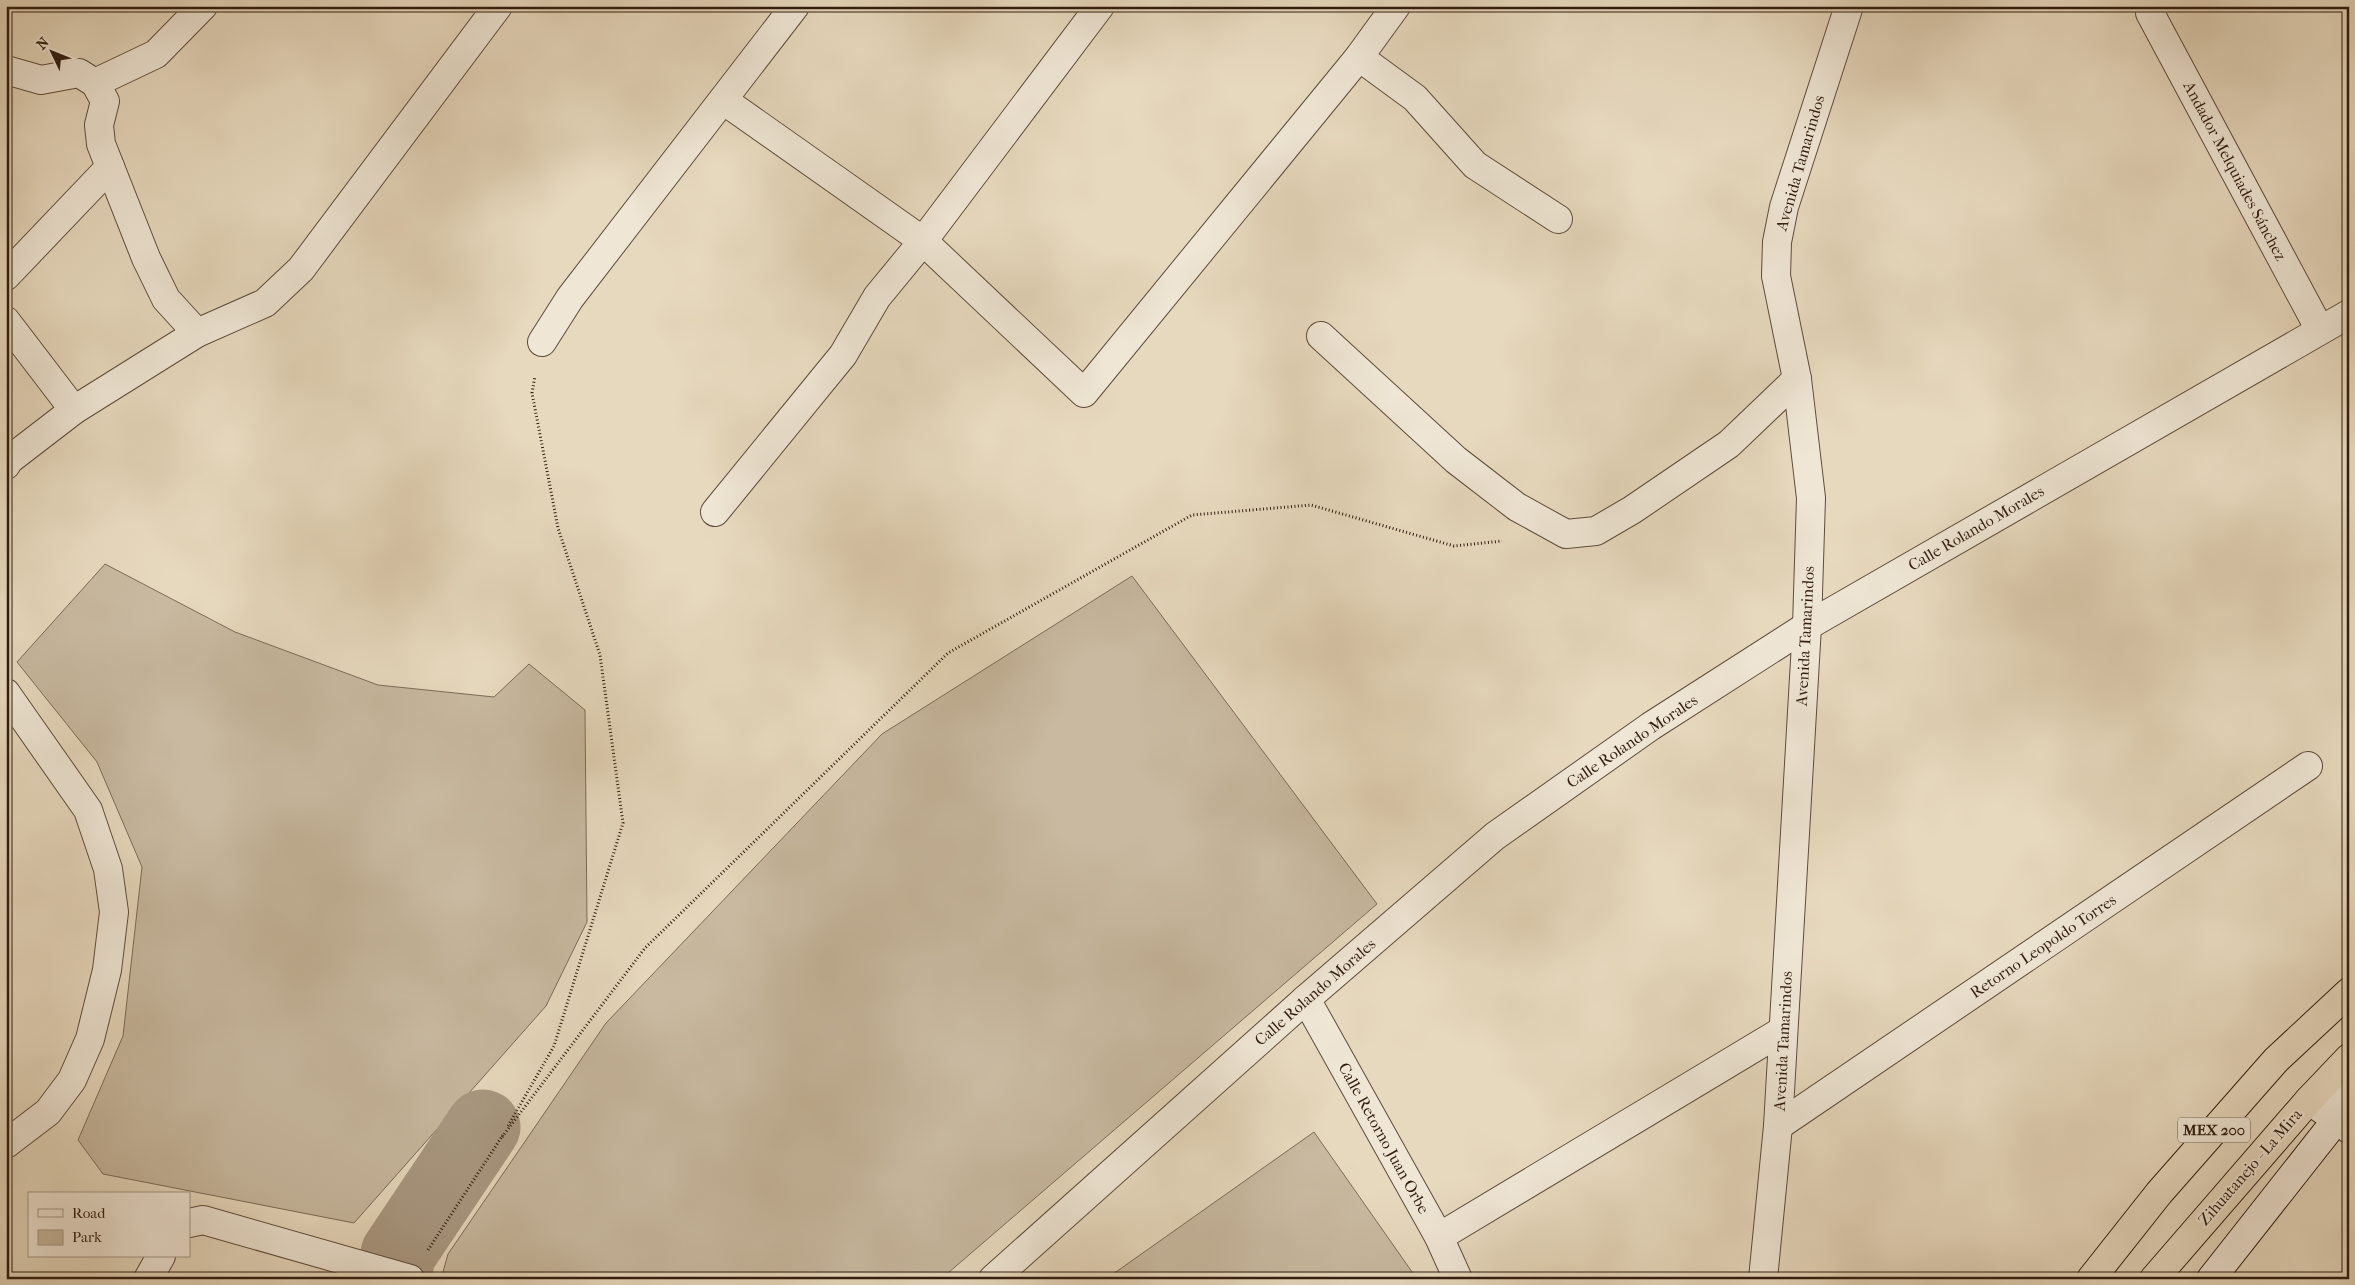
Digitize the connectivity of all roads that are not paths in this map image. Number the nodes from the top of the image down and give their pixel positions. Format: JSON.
{"nodes":[{"id":1,"x":203,"y":6,"type":"edge"},
{"id":2,"x":498,"y":6,"type":"edge"},
{"id":3,"x":795,"y":6,"type":"edge"},
{"id":4,"x":1100,"y":6,"type":"edge"},
{"id":5,"x":1396,"y":6,"type":"edge"},
{"id":6,"x":1849,"y":6,"type":"edge"},
{"id":7,"x":2150,"y":13,"type":"dead end"},
{"id":8,"x":1360,"y":57,"type":"junction"},
{"id":9,"x":6,"y":70,"type":"edge"},
{"id":10,"x":95,"y":83,"type":"junction"},
{"id":11,"x":723,"y":100,"type":"junction"},
{"id":12,"x":110,"y":167,"type":"junction"},
{"id":13,"x":1558,"y":219,"type":"dead end"},
{"id":14,"x":923,"y":241,"type":"junction"},
{"id":15,"x":6,"y":276,"type":"edge"},
{"id":16,"x":2349,"y":314,"type":"edge"},
{"id":17,"x":6,"y":321,"type":"edge"},
{"id":18,"x":2320,"y":330,"type":"junction"},
{"id":19,"x":197,"y":333,"type":"junction"},
{"id":20,"x":1321,"y":336,"type":"dead end"},
{"id":21,"x":542,"y":342,"type":"road end"},
{"id":22,"x":1797,"y":379,"type":"junction"},
{"id":23,"x":74,"y":410,"type":"junction"},
{"id":24,"x":7,"y":461,"type":"edge"},
{"id":25,"x":715,"y":512,"type":"dead end"},
{"id":26,"x":1807,"y":626,"type":"junction"},
{"id":27,"x":6,"y":693,"type":"edge"},
{"id":28,"x":2308,"y":766,"type":"dead end"},
{"id":29,"x":2349,"y":992,"type":"edge"},
{"id":30,"x":1306,"y":1000,"type":"junction"},
{"id":31,"x":1782,"y":1031,"type":"junction"},
{"id":32,"x":2349,"y":1058,"type":"edge"},
{"id":33,"x":2349,"y":1087,"type":"edge"},
{"id":34,"x":2309,"y":1100,"type":"junction"},
{"id":35,"x":2343,"y":1124,"type":"edge"},
{"id":36,"x":1778,"y":1126,"type":"junction"},
{"id":37,"x":6,"y":1144,"type":"edge"},
{"id":38,"x":190,"y":1224,"type":"edge"},
{"id":39,"x":1439,"y":1238,"type":"junction"},
{"id":40,"x":160,"y":1258,"type":"edge"},
{"id":41,"x":410,"y":1278,"type":"edge"},
{"id":42,"x":148,"y":1279,"type":"edge"},
{"id":43,"x":993,"y":1279,"type":"edge"},
{"id":44,"x":1458,"y":1279,"type":"edge"},
{"id":45,"x":1763,"y":1279,"type":"edge"},
{"id":46,"x":2091,"y":1279,"type":"edge"},
{"id":47,"x":2154,"y":1279,"type":"edge"},
{"id":48,"x":2211,"y":1279,"type":"edge"}],
"edges":[{"from":1,"to":10,"type":"street"},
{"from":2,"to":19,"type":"street"},
{"from":3,"to":11,"type":"street"},
{"from":4,"to":14,"type":"street"},
{"from":5,"to":8,"type":"street"},
{"from":6,"to":22,"type":"street","name":"Avenida Tamarindos"},
{"from":7,"to":18,"type":"street","name":"Andador Melquiades Sánchez"},
{"from":8,"to":13,"type":"street"},
{"from":8,"to":14,"type":"street"},
{"from":9,"to":10,"type":"street"},
{"from":10,"to":12,"type":"street"},
{"from":11,"to":14,"type":"street"},
{"from":11,"to":21,"type":"street"},
{"from":12,"to":15,"type":"street"},
{"from":12,"to":19,"type":"street"},
{"from":14,"to":25,"type":"street"},
{"from":16,"to":18,"type":"street","name":"Calle Rolando Morales"},
{"from":17,"to":23,"type":"street"},
{"from":18,"to":26,"type":"street","name":"Calle Rolando Morales"},
{"from":19,"to":23,"type":"street"},
{"from":20,"to":22,"type":"street"},
{"from":22,"to":26,"type":"street","name":"Avenida Tamarindos"},
{"from":23,"to":24,"type":"street"},
{"from":26,"to":30,"type":"street","name":"Calle Rolando Morales"},
{"from":26,"to":31,"type":"street","name":"Avenida Tamarindos"},
{"from":27,"to":37,"type":"street"},
{"from":28,"to":36,"type":"street","name":"Retorno Leopoldo Torres"},
{"from":29,"to":46,"type":"highway","number":"MEX 200"},
{"from":30,"to":39,"type":"street","name":"Calle Retorno Juan Orbe"},
{"from":30,"to":43,"type":"street","name":"Calle Rolando Morales"},
{"from":31,"to":36,"type":"street","name":"Avenida Tamarindos"},
{"from":31,"to":39,"type":"street"},
{"from":32,"to":34,"type":"highway","name":"Zihuatanejo - La Mira","number":"MEX 200"},
{"from":33,"to":35,"type":"street"},
{"from":34,"to":35,"type":"street"},
{"from":34,"to":47,"type":"highway","name":"Zihuatanejo - La Mira","number":"MEX 200"},
{"from":35,"to":48,"type":"street"},
{"from":36,"to":45,"type":"street","name":"Avenida Tamarindos"},
{"from":38,"to":41,"type":"street"},
{"from":39,"to":44,"type":"street","name":"Calle Retorno Juan Orbe"},
{"from":40,"to":42,"type":"street"}]}
